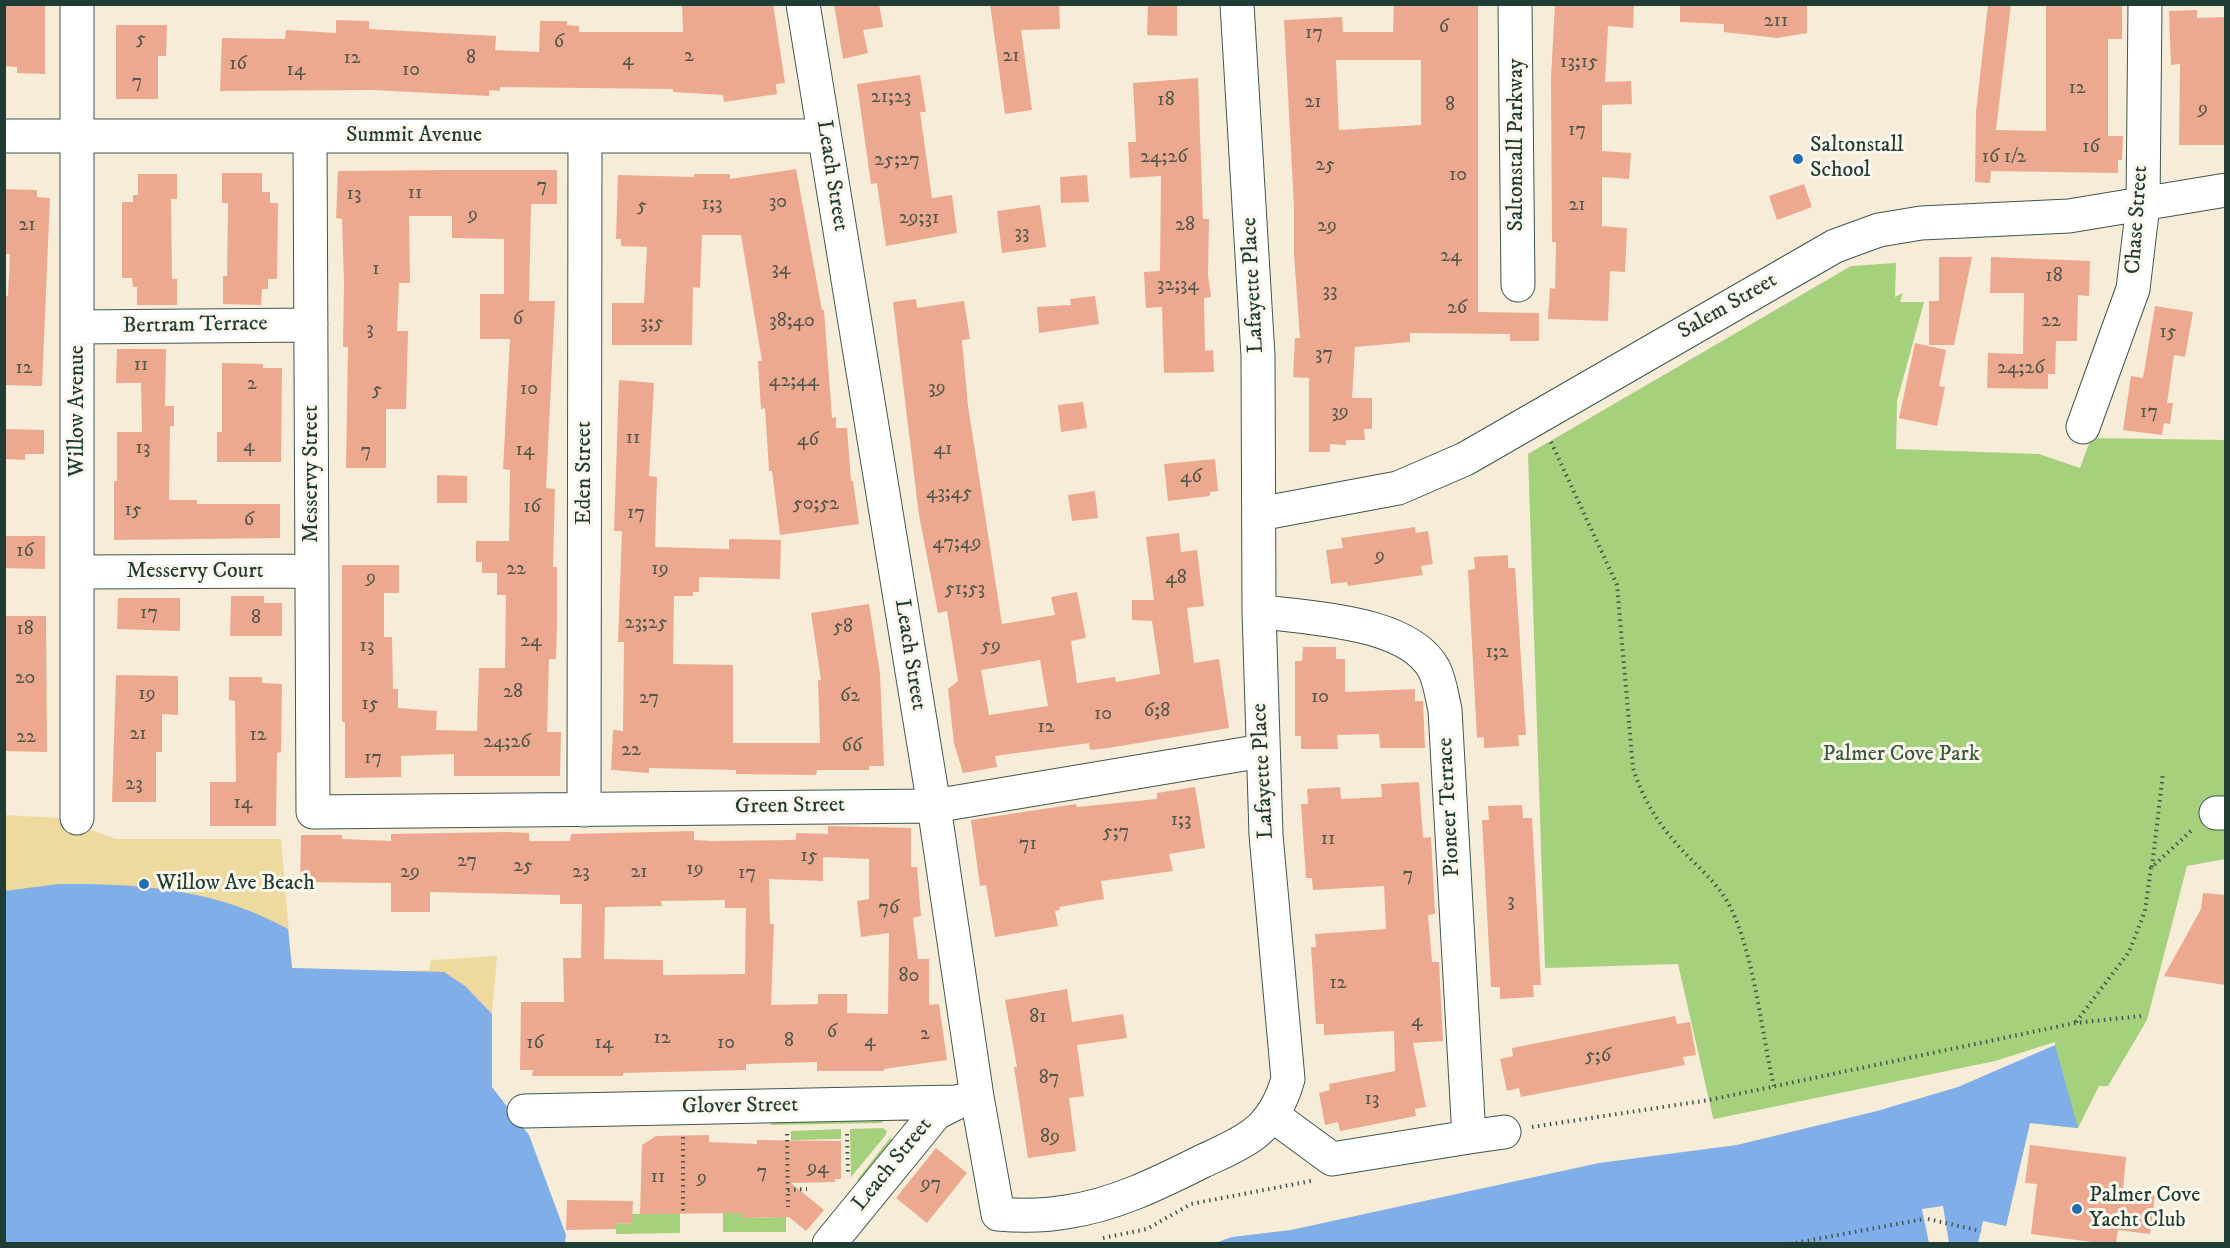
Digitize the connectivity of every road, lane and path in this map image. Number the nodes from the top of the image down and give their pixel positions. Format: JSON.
{"nodes":[{"id":1,"x":77,"y":4,"type":"edge"},
{"id":2,"x":803,"y":4,"type":"edge"},
{"id":3,"x":1237,"y":4,"type":"edge"},
{"id":4,"x":1515,"y":4,"type":"edge"},
{"id":5,"x":2145,"y":4,"type":"edge"},
{"id":6,"x":4,"y":136,"type":"edge"},
{"id":7,"x":78,"y":136,"type":"junction"},
{"id":8,"x":310,"y":136,"type":"junction"},
{"id":9,"x":585,"y":136,"type":"junction"},
{"id":10,"x":824,"y":136,"type":"junction"},
{"id":11,"x":2226,"y":190,"type":"edge"},
{"id":12,"x":2143,"y":206,"type":"junction"},
{"id":13,"x":1518,"y":285,"type":"dead end"},
{"id":14,"x":311,"y":325,"type":"junction"},
{"id":15,"x":78,"y":327,"type":"junction"},
{"id":16,"x":2083,"y":427,"type":"dead end"},
{"id":17,"x":1551,"y":441,"type":"dead end"},
{"id":18,"x":1258,"y":514,"type":"junction"},
{"id":19,"x":312,"y":571,"type":"junction"},
{"id":20,"x":77,"y":572,"type":"junction"},
{"id":21,"x":1259,"y":611,"type":"junction"},
{"id":22,"x":1262,"y":751,"type":"junction"},
{"id":23,"x":2163,"y":773,"type":"dead end"},
{"id":24,"x":934,"y":806,"type":"junction"},
{"id":25,"x":584,"y":810,"type":"junction"},
{"id":26,"x":313,"y":812,"type":"joint"},
{"id":27,"x":2221,"y":813,"type":"edge"},
{"id":28,"x":77,"y":818,"type":"dead end"},
{"id":29,"x":2151,"y":868,"type":"junction"},
{"id":30,"x":2141,"y":1016,"type":"dead end"},
{"id":31,"x":2075,"y":1023,"type":"junction"},
{"id":32,"x":1774,"y":1086,"type":"junction"},
{"id":33,"x":966,"y":1100,"type":"junction"},
{"id":34,"x":524,"y":1111,"type":"dead end"},
{"id":35,"x":1272,"y":1115,"type":"junction"},
{"id":36,"x":847,"y":1127,"type":"dead end"},
{"id":37,"x":787,"y":1128,"type":"dead end"},
{"id":38,"x":1504,"y":1132,"type":"joint"},
{"id":39,"x":683,"y":1134,"type":"dead end"},
{"id":40,"x":1469,"y":1137,"type":"junction"},
{"id":41,"x":841,"y":1145,"type":"dead end"},
{"id":42,"x":847,"y":1145,"type":"junction"},
{"id":43,"x":1317,"y":1179,"type":"dead end"},
{"id":44,"x":848,"y":1186,"type":"dead end"},
{"id":45,"x":807,"y":1189,"type":"dead end"},
{"id":46,"x":788,"y":1190,"type":"junction"},
{"id":47,"x":788,"y":1207,"type":"dead end"},
{"id":48,"x":683,"y":1214,"type":"dead end"},
{"id":49,"x":1981,"y":1231,"type":"dead end"},
{"id":50,"x":1094,"y":1239,"type":"dead end"},
{"id":51,"x":1799,"y":1243,"type":"edge"},
{"id":52,"x":829,"y":1244,"type":"edge"},
{"id":53,"x":1790,"y":1244,"type":"edge"}],
"edges":[{"from":1,"to":7,"type":"street","name":"Willow Avenue"},
{"from":2,"to":10,"type":"street","name":"Leach Street"},
{"from":3,"to":18,"type":"street","name":"Lafayette Place"},
{"from":4,"to":13,"type":"street","name":"Saltonstall Parkway"},
{"from":5,"to":12,"type":"street","name":"Chase Street"},
{"from":6,"to":7,"type":"street","name":"Summit Avenue"},
{"from":7,"to":8,"type":"street","name":"Summit Avenue"},
{"from":7,"to":15,"type":"street","name":"Willow Avenue"},
{"from":8,"to":9,"type":"street","name":"Summit Avenue"},
{"from":8,"to":14,"type":"street","name":"Messervy Street"},
{"from":9,"to":10,"type":"street","name":"Summit Avenue"},
{"from":9,"to":25,"type":"street","name":"Eden Street"},
{"from":10,"to":24,"type":"street","name":"Leach Street"},
{"from":11,"to":12,"type":"street","name":"Salem Street"},
{"from":12,"to":16,"type":"street","name":"Chase Street"},
{"from":12,"to":18,"type":"street","name":"Salem Street"},
{"from":14,"to":15,"type":"street","name":"Bertram Terrace"},
{"from":14,"to":19,"type":"street","name":"Messervy Street"},
{"from":15,"to":20,"type":"street","name":"Willow Avenue"},
{"from":17,"to":32,"type":"path"},
{"from":18,"to":21,"type":"street","name":"Lafayette Place"},
{"from":19,"to":20,"type":"street","name":"Messervy Court"},
{"from":19,"to":26,"type":"street","name":"Messervy Street"},
{"from":20,"to":28,"type":"street","name":"Willow Avenue"},
{"from":21,"to":22,"type":"street","name":"Lafayette Place"},
{"from":21,"to":40,"type":"street","name":"Pioneer Terrace"},
{"from":22,"to":24,"type":"street","name":"Green Street"},
{"from":22,"to":35,"type":"street","name":"Lafayette Place"},
{"from":23,"to":29,"type":"path"},
{"from":24,"to":25,"type":"street","name":"Green Street"},
{"from":24,"to":33,"type":"street","name":"Leach Street"},
{"from":25,"to":26,"type":"street","name":"Green Street"},
{"from":27,"to":29,"type":"path"},
{"from":29,"to":31,"type":"path"},
{"from":30,"to":31,"type":"path"},
{"from":31,"to":32,"type":"path"},
{"from":32,"to":38,"type":"path"},
{"from":33,"to":34,"type":"street","name":"Glover Street"},
{"from":33,"to":35,"type":"street","name":"Lafayette Place"},
{"from":33,"to":52,"type":"street","name":"Leach Street"},
{"from":35,"to":40,"type":"street"},
{"from":36,"to":42,"type":"path"},
{"from":37,"to":46,"type":"path"},
{"from":38,"to":40,"type":"street"},
{"from":39,"to":48,"type":"path"},
{"from":41,"to":42,"type":"path"},
{"from":42,"to":44,"type":"path"},
{"from":43,"to":50,"type":"path"},
{"from":45,"to":46,"type":"path"},
{"from":46,"to":47,"type":"path"},
{"from":49,"to":51,"type":"path"},
{"from":51,"to":53,"type":"path"}]}
